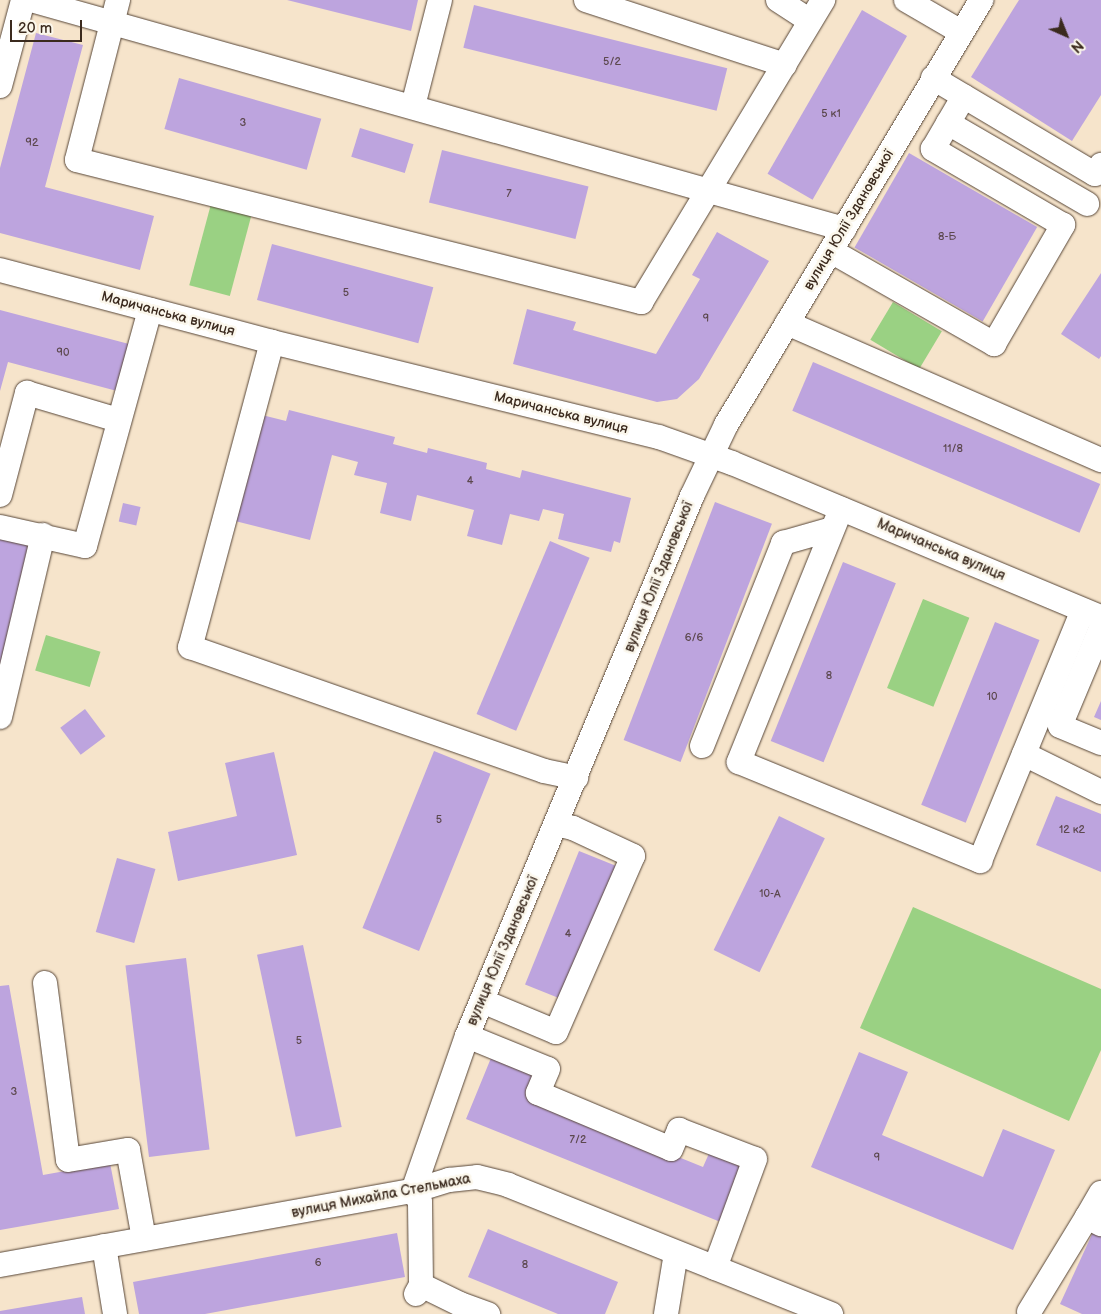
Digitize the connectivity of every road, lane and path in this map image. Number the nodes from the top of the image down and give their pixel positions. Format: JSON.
{"nodes":[{"id":1,"x":23,"y":0,"type":"edge"},
{"id":2,"x":31,"y":0,"type":"edge"},
{"id":3,"x":440,"y":0,"type":"edge"},
{"id":4,"x":586,"y":0,"type":"edge"},
{"id":5,"x":778,"y":0,"type":"edge"},
{"id":6,"x":823,"y":0,"type":"edge"},
{"id":7,"x":906,"y":0,"type":"edge"},
{"id":8,"x":981,"y":0,"type":"edge"},
{"id":9,"x":115,"y":11,"type":"edge"},
{"id":10,"x":810,"y":21,"type":"junction"},
{"id":11,"x":962,"y":32,"type":"junction"},
{"id":12,"x":785,"y":65,"type":"junction"},
{"id":13,"x":933,"y":78,"type":"junction"},
{"id":14,"x":0,"y":86,"type":"edge"},
{"id":15,"x":964,"y":96,"type":"junction"},
{"id":16,"x":413,"y":106,"type":"junction"},
{"id":17,"x":948,"y":123,"type":"junction"},
{"id":18,"x":1101,"y":165,"type":"edge"},
{"id":19,"x":709,"y":190,"type":"junction"},
{"id":20,"x":1087,"y":204,"type":"dead end"},
{"id":21,"x":844,"y":229,"type":"junction"},
{"id":22,"x":831,"y":251,"type":"junction"},
{"id":23,"x":0,"y":270,"type":"edge"},
{"id":24,"x":150,"y":310,"type":"junction"},
{"id":25,"x":787,"y":323,"type":"junction"},
{"id":26,"x":272,"y":342,"type":"junction"},
{"id":27,"x":118,"y":420,"type":"junction"},
{"id":28,"x":711,"y":454,"type":"junction"},
{"id":29,"x":1101,"y":460,"type":"edge"},
{"id":30,"x":0,"y":495,"type":"edge"},
{"id":31,"x":837,"y":519,"type":"junction"},
{"id":32,"x":0,"y":527,"type":"edge"},
{"id":33,"x":43,"y":536,"type":"junction"},
{"id":34,"x":1092,"y":613,"type":"edge"},
{"id":35,"x":1101,"y":628,"type":"edge"},
{"id":36,"x":0,"y":717,"type":"edge"},
{"id":37,"x":1101,"y":743,"type":"edge"},
{"id":38,"x":702,"y":746,"type":"dead end"},
{"id":39,"x":1024,"y":754,"type":"junction"},
{"id":40,"x":576,"y":778,"type":"junction"},
{"id":41,"x":1101,"y":792,"type":"edge"},
{"id":42,"x":556,"y":824,"type":"junction"},
{"id":43,"x":45,"y":983,"type":"dead end"},
{"id":44,"x":482,"y":1001,"type":"junction"},
{"id":45,"x":467,"y":1036,"type":"junction"},
{"id":46,"x":413,"y":1191,"type":"junction"},
{"id":47,"x":1101,"y":1194,"type":"edge"},
{"id":48,"x":1094,"y":1221,"type":"edge"},
{"id":49,"x":144,"y":1239,"type":"junction"},
{"id":50,"x":104,"y":1246,"type":"junction"},
{"id":51,"x":676,"y":1253,"type":"junction"},
{"id":52,"x":0,"y":1265,"type":"edge"},
{"id":53,"x":715,"y":1268,"type":"junction"},
{"id":54,"x":1029,"y":1312,"type":"dead end"},
{"id":55,"x":115,"y":1314,"type":"edge"},
{"id":56,"x":488,"y":1314,"type":"edge"},
{"id":57,"x":666,"y":1314,"type":"edge"},
{"id":58,"x":831,"y":1314,"type":"edge"}],
"edges":[{"from":1,"to":14,"type":"street"},
{"from":2,"to":9,"type":"street"},
{"from":3,"to":16,"type":"street"},
{"from":4,"to":12,"type":"street"},
{"from":5,"to":10,"type":"street"},
{"from":6,"to":10,"type":"street"},
{"from":7,"to":11,"type":"street"},
{"from":8,"to":11,"type":"street","name":"вулиця Юлії Здановської"},
{"from":9,"to":16,"type":"street"},
{"from":9,"to":19,"type":"street"},
{"from":10,"to":12,"type":"street"},
{"from":11,"to":13,"type":"street","name":"вулиця Юлії Здановської"},
{"from":12,"to":19,"type":"street"},
{"from":13,"to":15,"type":"street"},
{"from":13,"to":21,"type":"street","name":"вулиця Юлії Здановської"},
{"from":15,"to":17,"type":"street"},
{"from":15,"to":18,"type":"street"},
{"from":16,"to":19,"type":"street"},
{"from":17,"to":20,"type":"street"},
{"from":17,"to":22,"type":"street"},
{"from":19,"to":21,"type":"street"},
{"from":21,"to":22,"type":"street","name":"вулиця Юлії Здановської"},
{"from":22,"to":25,"type":"street","name":"вулиця Юлії Здановської"},
{"from":23,"to":24,"type":"street","name":"Маричанська вулиця"},
{"from":24,"to":26,"type":"street","name":"Маричанська вулиця"},
{"from":24,"to":27,"type":"street"},
{"from":25,"to":28,"type":"street","name":"вулиця Юлії Здановської"},
{"from":25,"to":29,"type":"street"},
{"from":26,"to":28,"type":"street","name":"Маричанська вулиця"},
{"from":26,"to":40,"type":"street"},
{"from":27,"to":30,"type":"street"},
{"from":27,"to":33,"type":"street"},
{"from":28,"to":31,"type":"street","name":"Маричанська вулиця"},
{"from":28,"to":40,"type":"street","name":"вулиця Юлії Здановської"},
{"from":31,"to":34,"type":"street","name":"Маричанська вулиця"},
{"from":31,"to":38,"type":"street"},
{"from":31,"to":39,"type":"street"},
{"from":32,"to":33,"type":"street"},
{"from":33,"to":36,"type":"street"},
{"from":34,"to":39,"type":"street"},
{"from":35,"to":37,"type":"street"},
{"from":39,"to":41,"type":"street"},
{"from":40,"to":42,"type":"street","name":"вулиця Юлії Здановської"},
{"from":42,"to":44,"type":"street","name":"вулиця Юлії Здановської"},
{"from":42,"to":44,"type":"street"},
{"from":43,"to":49,"type":"street"},
{"from":44,"to":45,"type":"street","name":"вулиця Юлії Здановської"},
{"from":45,"to":46,"type":"street","name":"вулиця Юлії Здановської"},
{"from":45,"to":53,"type":"street"},
{"from":46,"to":49,"type":"street","name":"вулиця Михайла Стельмаха"},
{"from":46,"to":51,"type":"street","name":"вулиця Михайла Стельмаха"},
{"from":46,"to":56,"type":"street"},
{"from":47,"to":48,"type":"street"},
{"from":48,"to":54,"type":"street"},
{"from":49,"to":50,"type":"street","name":"вулиця Михайла Стельмаха"},
{"from":50,"to":52,"type":"street","name":"вулиця Михайла Стельмаха"},
{"from":50,"to":55,"type":"street"},
{"from":51,"to":53,"type":"street","name":"вулиця Михайла Стельмаха"},
{"from":51,"to":57,"type":"street"},
{"from":53,"to":58,"type":"street","name":"вулиця Михайла Стельмаха"}]}
